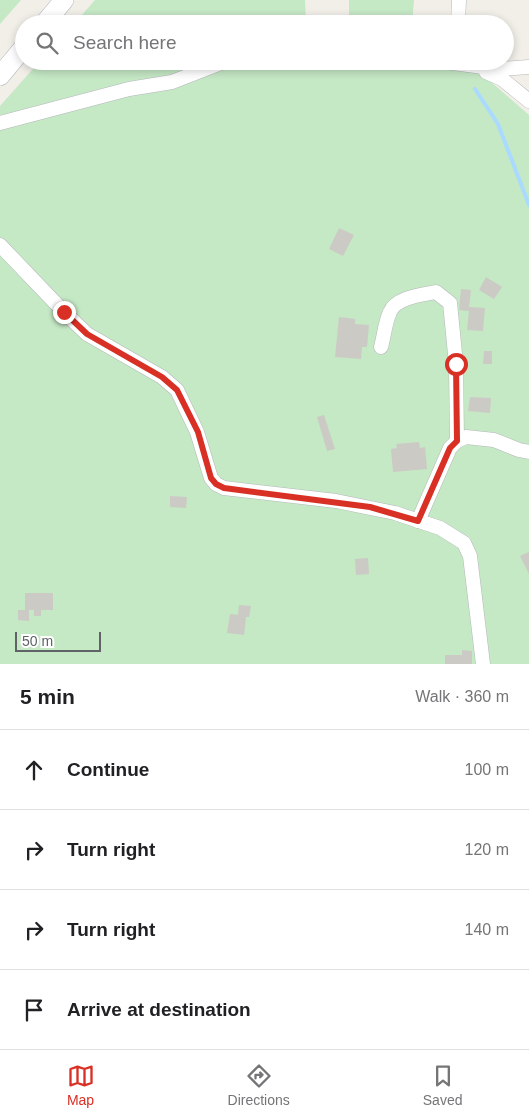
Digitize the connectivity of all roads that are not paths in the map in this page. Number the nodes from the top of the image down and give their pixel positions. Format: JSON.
{"nodes":[{"id":1,"x":64,"y":0,"type":"edge"},
{"id":2,"x":459,"y":0,"type":"edge"},
{"id":3,"x":52,"y":15,"type":"edge"},
{"id":4,"x":458,"y":15,"type":"edge"},
{"id":5,"x":15,"y":58,"type":"edge"},
{"id":6,"x":514,"y":68,"type":"edge"},
{"id":7,"x":529,"y":68,"type":"edge"},
{"id":8,"x":203,"y":70,"type":"edge"},
{"id":9,"x":480,"y":70,"type":"edge"},
{"id":10,"x":0,"y":76,"type":"edge"},
{"id":11,"x":529,"y":101,"type":"edge"},
{"id":12,"x":0,"y":123,"type":"edge"},
{"id":13,"x":0,"y":245,"type":"edge"},
{"id":14,"x":381,"y":347,"type":"dead end"},
{"id":15,"x":457,"y":441,"type":"junction"},
{"id":16,"x":529,"y":452,"type":"edge"},
{"id":17,"x":418,"y":521,"type":"junction"},
{"id":18,"x":484,"y":664,"type":"edge"}],
"edges":[{"from":1,"to":3,"type":"main road"},
{"from":2,"to":4,"type":"street"},
{"from":5,"to":10,"type":"main road"},
{"from":6,"to":7,"type":"street"},
{"from":8,"to":12,"type":"street"},
{"from":9,"to":11,"type":"street"},
{"from":13,"to":17,"type":"street"},
{"from":14,"to":15,"type":"street"},
{"from":15,"to":16,"type":"street"},
{"from":15,"to":17,"type":"street"},
{"from":17,"to":18,"type":"street"}]}
